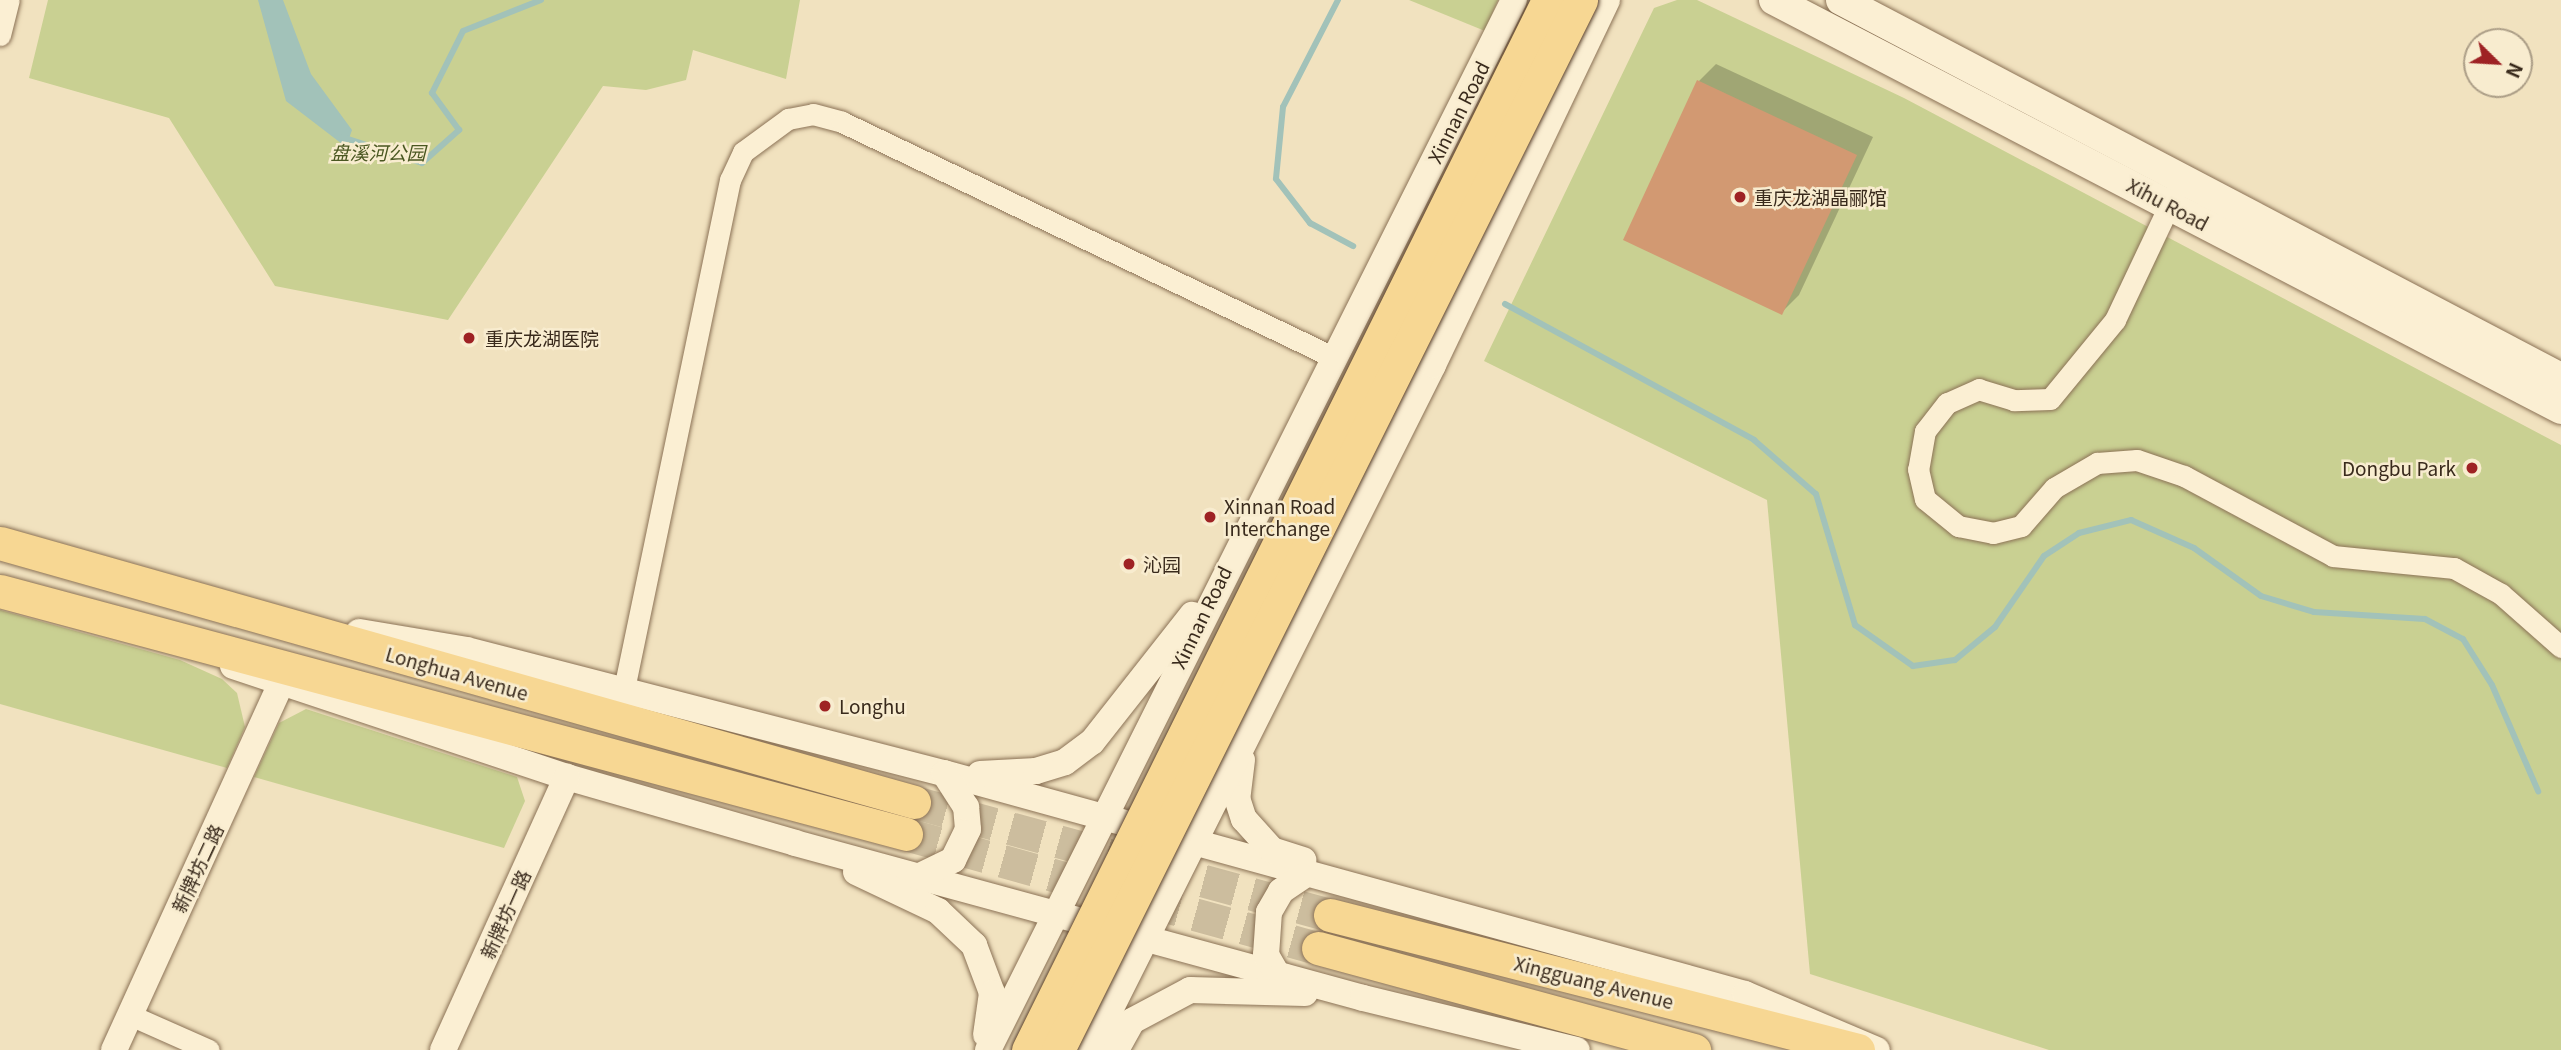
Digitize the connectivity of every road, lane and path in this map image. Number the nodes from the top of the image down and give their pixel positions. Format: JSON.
{"nodes":[{"id":1,"x":9,"y":0,"type":"edge"},
{"id":2,"x":1514,"y":0,"type":"edge"},
{"id":3,"x":1548,"y":0,"type":"edge"},
{"id":4,"x":1581,"y":0,"type":"edge"},
{"id":5,"x":1607,"y":0,"type":"edge"},
{"id":6,"x":1774,"y":0,"type":"edge"},
{"id":7,"x":1841,"y":0,"type":"edge"},
{"id":8,"x":0,"y":35,"type":"edge"},
{"id":9,"x":2175,"y":192,"type":"junction"},
{"id":10,"x":1334,"y":357,"type":"junction"},
{"id":11,"x":2561,"y":378,"type":"edge"},
{"id":12,"x":2561,"y":409,"type":"edge"},
{"id":13,"x":0,"y":543,"type":"edge"},
{"id":14,"x":1214,"y":590,"type":"junction"},
{"id":15,"x":0,"y":591,"type":"edge"},
{"id":16,"x":238,"y":611,"type":"junction"},
{"id":17,"x":158,"y":633,"type":"junction"},
{"id":18,"x":2561,"y":647,"type":"edge"},
{"id":19,"x":281,"y":686,"type":"junction"},
{"id":20,"x":624,"y":689,"type":"junction"},
{"id":21,"x":1252,"y":722,"type":"junction"},
{"id":22,"x":944,"y":773,"type":"junction"},
{"id":23,"x":567,"y":777,"type":"junction"},
{"id":24,"x":914,"y":802,"type":"tunnel mouth"},
{"id":25,"x":1102,"y":818,"type":"junction"},
{"id":26,"x":906,"y":834,"type":"tunnel mouth"},
{"id":27,"x":795,"y":843,"type":"junction"},
{"id":28,"x":1191,"y":845,"type":"junction"},
{"id":29,"x":918,"y":877,"type":"junction"},
{"id":30,"x":1303,"y":877,"type":"junction"},
{"id":31,"x":1408,"y":904,"type":"junction"},
{"id":32,"x":1055,"y":911,"type":"junction"},
{"id":33,"x":1330,"y":915,"type":"tunnel mouth"},
{"id":34,"x":1147,"y":937,"type":"junction"},
{"id":35,"x":1318,"y":948,"type":"tunnel mouth"},
{"id":36,"x":1277,"y":974,"type":"junction"},
{"id":37,"x":1363,"y":998,"type":"junction"},
{"id":38,"x":130,"y":1015,"type":"junction"},
{"id":39,"x":114,"y":1050,"type":"edge"},
{"id":40,"x":209,"y":1050,"type":"edge"},
{"id":41,"x":443,"y":1050,"type":"edge"},
{"id":42,"x":986,"y":1050,"type":"edge"},
{"id":43,"x":1028,"y":1050,"type":"edge"},
{"id":44,"x":1058,"y":1050,"type":"edge"},
{"id":45,"x":1090,"y":1050,"type":"edge"},
{"id":46,"x":1116,"y":1050,"type":"edge"},
{"id":47,"x":1577,"y":1050,"type":"edge"},
{"id":48,"x":1694,"y":1050,"type":"edge"},
{"id":49,"x":1858,"y":1050,"type":"edge"},
{"id":50,"x":1877,"y":1050,"type":"edge"}],
"edges":[{"from":1,"to":8,"type":"street"},
{"from":2,"to":10,"type":"street","name":"Xinnan Road"},
{"from":3,"to":43,"type":"main road","name":"Xinnan Road","bridge":true},
{"from":4,"to":44,"type":"main road","bridge":true},
{"from":5,"to":21,"type":"street"},
{"from":6,"to":9,"type":"main road","name":"Xihu Road"},
{"from":7,"to":9,"type":"main road","name":"Xihu Road"},
{"from":9,"to":11,"type":"main road","name":"Xihu Road"},
{"from":9,"to":12,"type":"main road","name":"Xihu Road"},
{"from":9,"to":18,"type":"street"},
{"from":10,"to":14,"type":"street","name":"Xinnan Road"},
{"from":10,"to":20,"type":"street"},
{"from":13,"to":16,"type":"main road","name":"Longhua Avenue"},
{"from":14,"to":22,"type":"street"},
{"from":14,"to":25,"type":"street","name":"Xinnan Road"},
{"from":15,"to":17,"type":"main road","name":"Longhua Avenue"},
{"from":16,"to":20,"type":"street"},
{"from":16,"to":24,"type":"main road","name":"Longhua Avenue"},
{"from":17,"to":19,"type":"street"},
{"from":17,"to":26,"type":"main road","name":"Longhua Avenue"},
{"from":19,"to":23,"type":"street"},
{"from":19,"to":38,"type":"street","name":"新牌坊二路"},
{"from":20,"to":22,"type":"street"},
{"from":21,"to":28,"type":"street"},
{"from":21,"to":31,"type":"street"},
{"from":22,"to":25,"type":"street"},
{"from":22,"to":29,"type":"street"},
{"from":23,"to":27,"type":"street"},
{"from":23,"to":41,"type":"street","name":"新牌坊一路"},
{"from":25,"to":28,"type":"street"},
{"from":25,"to":32,"type":"street","name":"Xinnan Road"},
{"from":27,"to":29,"type":"street"},
{"from":27,"to":42,"type":"street"},
{"from":28,"to":30,"type":"street"},
{"from":28,"to":34,"type":"street"},
{"from":29,"to":32,"type":"street"},
{"from":30,"to":31,"type":"street"},
{"from":30,"to":36,"type":"street"},
{"from":31,"to":50,"type":"street"},
{"from":32,"to":34,"type":"street"},
{"from":32,"to":42,"type":"street","name":"Xinnan Road"},
{"from":33,"to":49,"type":"main road","name":"Xingguang Avenue"},
{"from":34,"to":36,"type":"street"},
{"from":34,"to":45,"type":"street"},
{"from":35,"to":48,"type":"main road","name":"Xingguang Avenue"},
{"from":36,"to":37,"type":"street"},
{"from":37,"to":46,"type":"street"},
{"from":37,"to":47,"type":"street"},
{"from":38,"to":39,"type":"street","name":"新牌坊二路"},
{"from":38,"to":40,"type":"street"}]}
